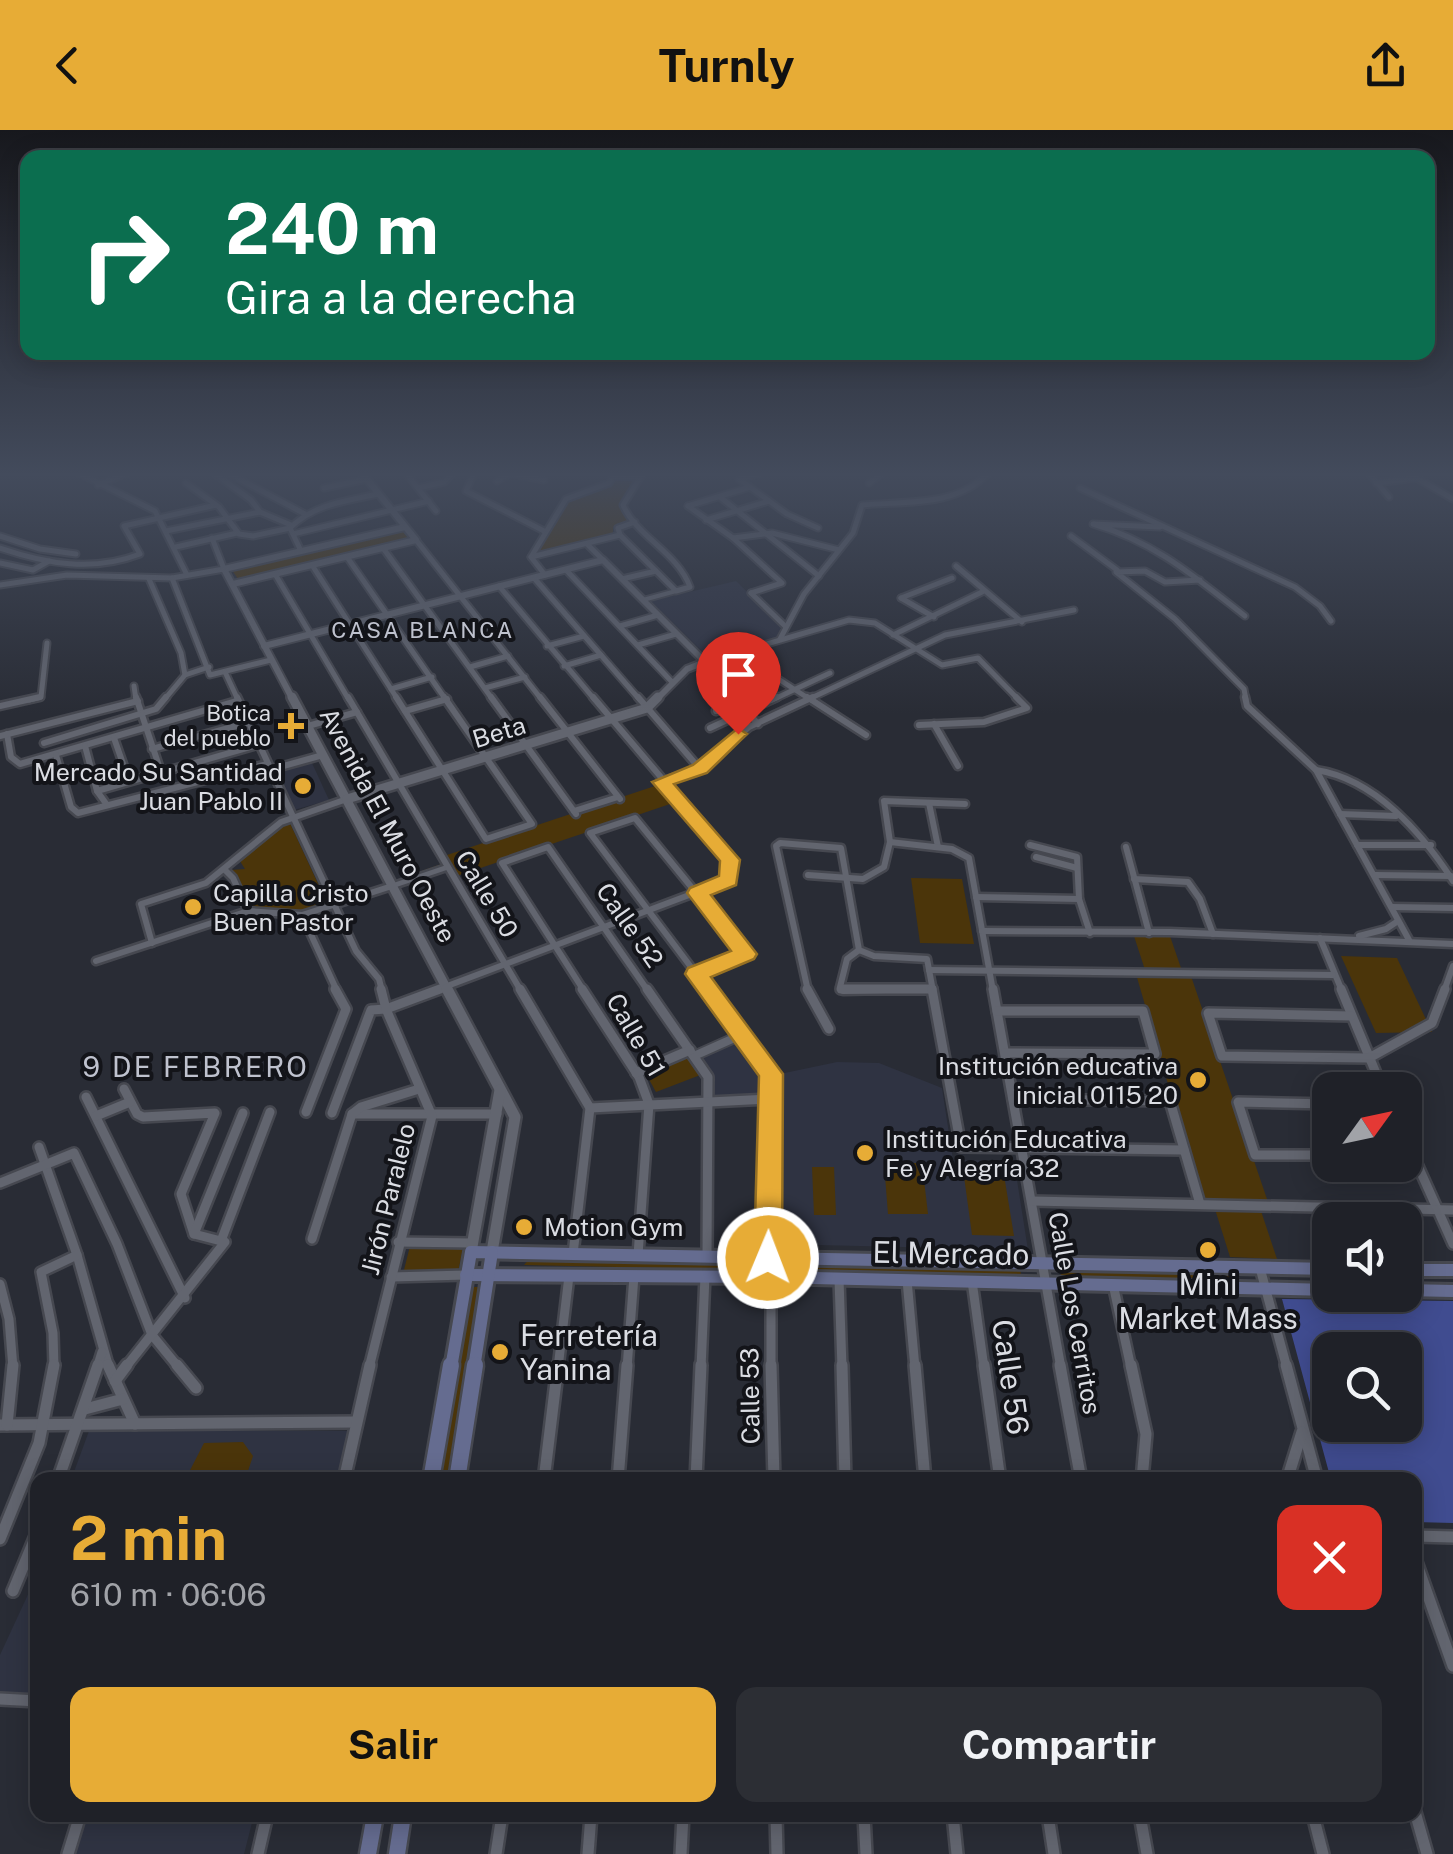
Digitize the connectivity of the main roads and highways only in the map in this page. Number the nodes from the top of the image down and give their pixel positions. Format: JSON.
{"nodes":[{"id":1,"x":492,"y":1252,"type":"junction"},
{"id":2,"x":1312,"y":1269,"type":"edge"},
{"id":3,"x":1422,"y":1270,"type":"edge"},
{"id":4,"x":1453,"y":1270,"type":"edge"},
{"id":5,"x":466,"y":1275,"type":"junction"},
{"id":6,"x":489,"y":1276,"type":"junction"},
{"id":7,"x":1312,"y":1290,"type":"edge"},
{"id":8,"x":1422,"y":1290,"type":"edge"},
{"id":9,"x":1453,"y":1290,"type":"edge"},
{"id":10,"x":432,"y":1472,"type":"edge"},
{"id":11,"x":458,"y":1472,"type":"edge"},
{"id":12,"x":374,"y":1822,"type":"edge"},
{"id":13,"x":402,"y":1822,"type":"edge"},
{"id":14,"x":368,"y":1854,"type":"edge"},
{"id":15,"x":396,"y":1854,"type":"edge"}],
"edges":[{"from":1,"to":2,"type":"main road","name":"El Mercado"},
{"from":1,"to":5,"type":"main road","name":"El Mercado"},
{"from":1,"to":6,"type":"main road","name":"Avenida El Muro Oeste"},
{"from":3,"to":4,"type":"main road"},
{"from":5,"to":6,"type":"main road","name":"El Mercado"},
{"from":5,"to":10,"type":"main road"},
{"from":6,"to":7,"type":"main road","name":"El Mercado"},
{"from":6,"to":11,"type":"main road","name":"Avenida El Muro Oeste"},
{"from":8,"to":9,"type":"main road"},
{"from":12,"to":14,"type":"main road"},
{"from":13,"to":15,"type":"main road"}]}
